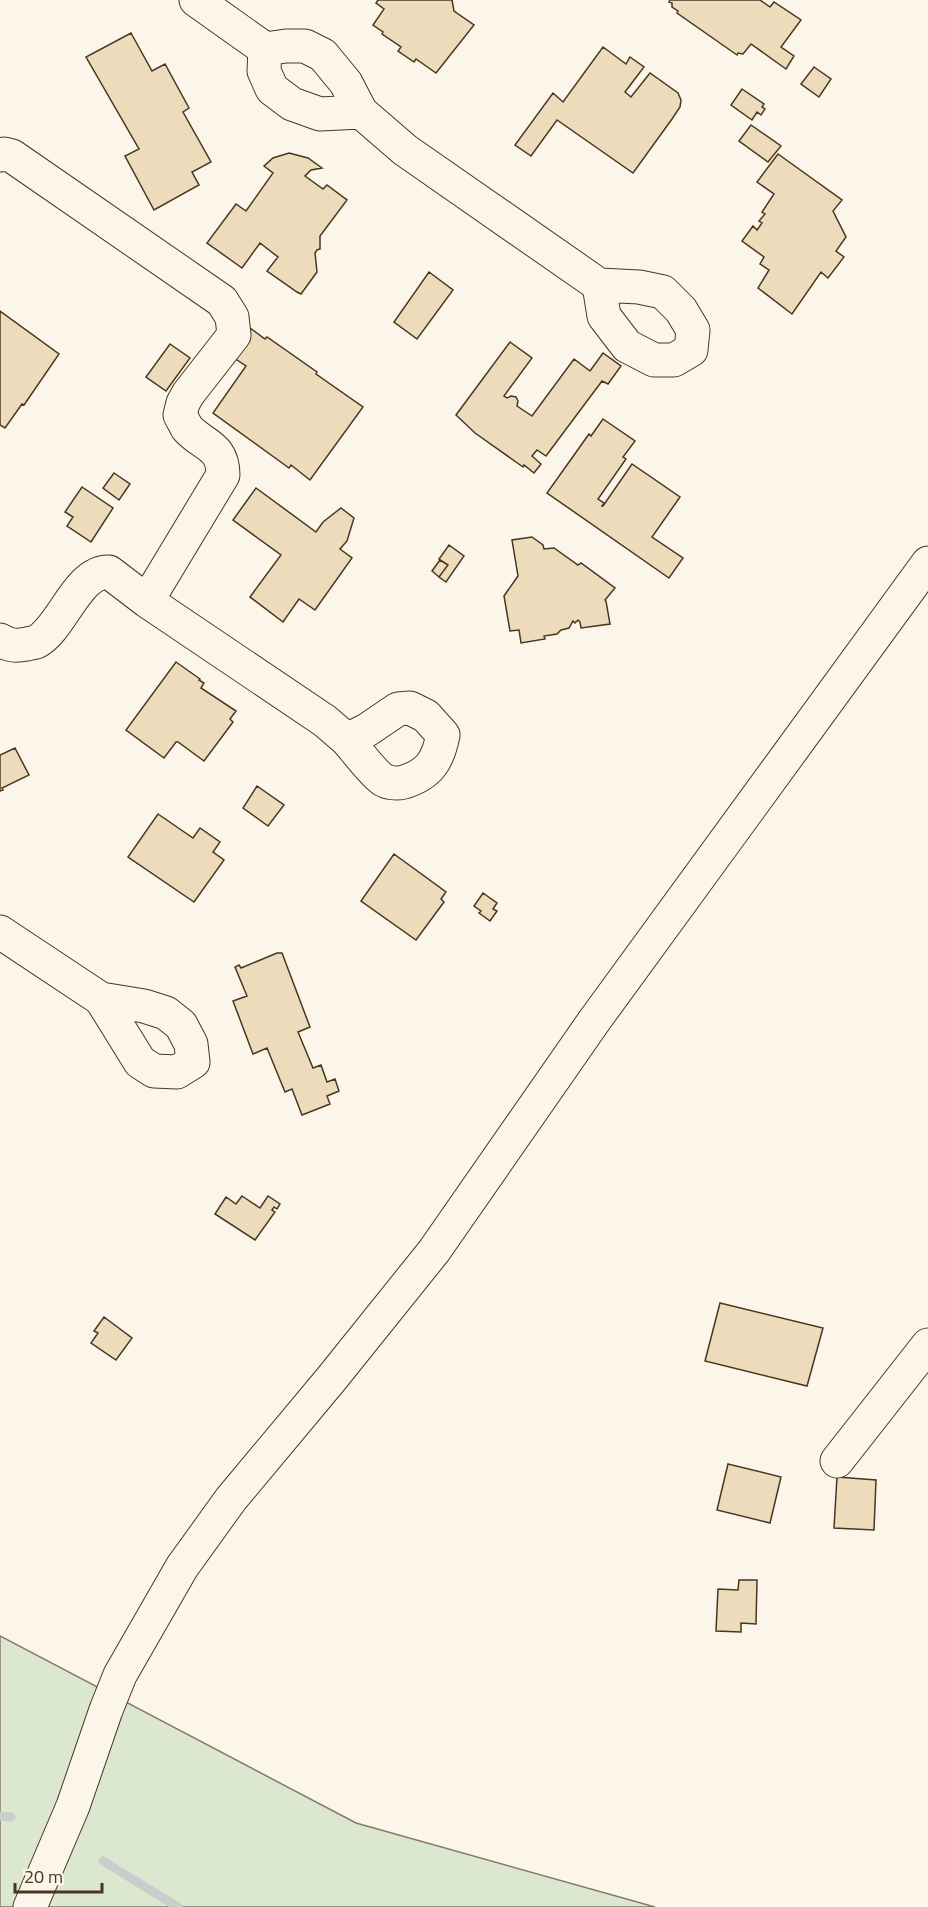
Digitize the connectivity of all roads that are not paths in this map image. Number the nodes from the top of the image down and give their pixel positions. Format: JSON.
{"nodes":[{"id":1,"x":196,"y":0,"type":"edge"},
{"id":2,"x":265,"y":49,"type":"junction"},
{"id":3,"x":361,"y":112,"type":"junction"},
{"id":4,"x":0,"y":155,"type":"edge"},
{"id":5,"x":599,"y":285,"type":"dead end"},
{"id":6,"x":928,"y":563,"type":"edge"},
{"id":7,"x":147,"y":601,"type":"junction"},
{"id":8,"x":0,"y":640,"type":"edge"},
{"id":9,"x":347,"y":740,"type":"dead end"},
{"id":10,"x":0,"y":932,"type":"edge"},
{"id":11,"x":101,"y":999,"type":"dead end"},
{"id":12,"x":928,"y":1345,"type":"edge"},
{"id":13,"x":837,"y":1461,"type":"dead end"},
{"id":14,"x":30,"y":1907,"type":"edge"}],
"edges":[{"from":1,"to":2,"type":"street"},
{"from":2,"to":3,"type":"street"},
{"from":2,"to":3,"type":"street"},
{"from":3,"to":5,"type":"street"},
{"from":4,"to":7,"type":"street"},
{"from":6,"to":14,"type":"street"},
{"from":7,"to":8,"type":"street"},
{"from":7,"to":9,"type":"street"},
{"from":10,"to":11,"type":"street"},
{"from":12,"to":13,"type":"street"}]}
